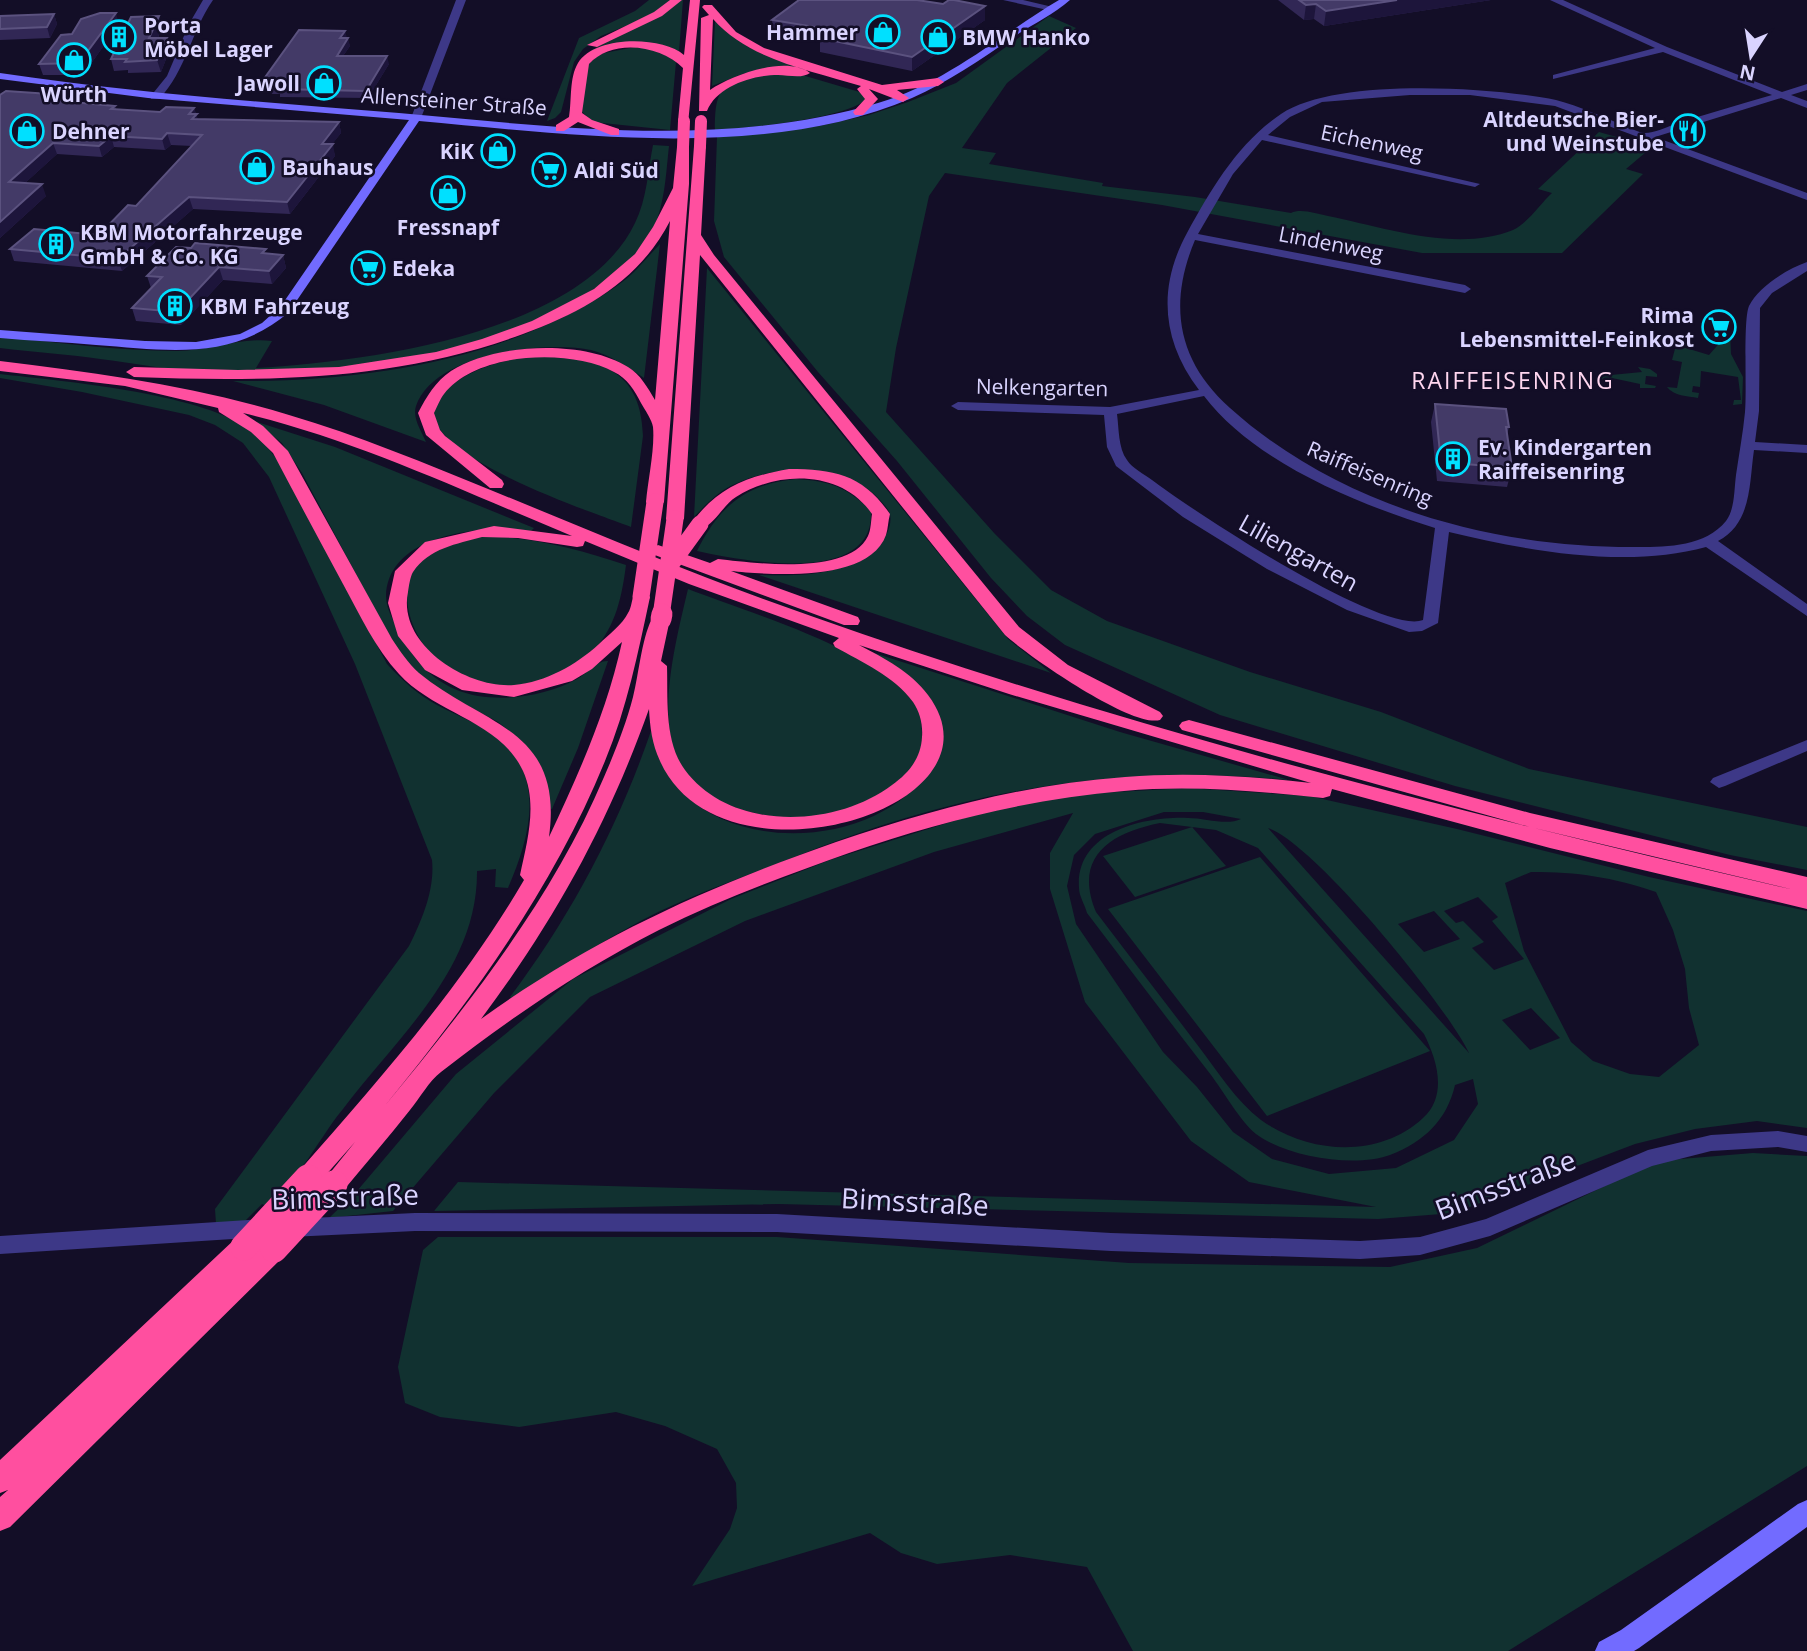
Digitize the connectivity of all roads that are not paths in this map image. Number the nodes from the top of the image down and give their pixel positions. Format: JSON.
{"nodes":[{"id":1,"x":208,"y":0,"type":"edge"},
{"id":2,"x":461,"y":0,"type":"edge"},
{"id":3,"x":677,"y":0,"type":"edge"},
{"id":4,"x":695,"y":0,"type":"edge"},
{"id":5,"x":1008,"y":0,"type":"edge"},
{"id":6,"x":1065,"y":0,"type":"edge"},
{"id":7,"x":1555,"y":0,"type":"edge"},
{"id":8,"x":708,"y":4,"type":"edge"},
{"id":9,"x":1052,"y":8,"type":"junction"},
{"id":10,"x":1664,"y":49,"type":"junction"},
{"id":11,"x":689,"y":67,"type":"junction"},
{"id":12,"x":0,"y":76,"type":"edge"},
{"id":13,"x":1556,"y":78,"type":"dead end"},
{"id":14,"x":938,"y":82,"type":"junction"},
{"id":15,"x":876,"y":87,"type":"junction"},
{"id":16,"x":1807,"y":87,"type":"edge"},
{"id":17,"x":863,"y":89,"type":"junction"},
{"id":18,"x":1779,"y":95,"type":"junction"},
{"id":19,"x":155,"y":97,"type":"junction"},
{"id":20,"x":903,"y":98,"type":"junction"},
{"id":21,"x":703,"y":102,"type":"junction"},
{"id":22,"x":1807,"y":105,"type":"edge"},
{"id":23,"x":859,"y":112,"type":"junction"},
{"id":24,"x":576,"y":114,"type":"junction"},
{"id":25,"x":416,"y":118,"type":"junction"},
{"id":26,"x":470,"y":122,"type":"junction"},
{"id":27,"x":559,"y":128,"type":"junction"},
{"id":28,"x":615,"y":132,"type":"junction"},
{"id":29,"x":1647,"y":136,"type":"junction"},
{"id":30,"x":1262,"y":137,"type":"junction"},
{"id":31,"x":400,"y":143,"type":"junction"},
{"id":32,"x":682,"y":184,"type":"junction"},
{"id":33,"x":1475,"y":184,"type":"dead end"},
{"id":34,"x":1807,"y":197,"type":"edge"},
{"id":35,"x":695,"y":236,"type":"junction"},
{"id":36,"x":1190,"y":236,"type":"junction"},
{"id":37,"x":1807,"y":267,"type":"edge"},
{"id":38,"x":1465,"y":289,"type":"dead end"},
{"id":39,"x":0,"y":334,"type":"edge"},
{"id":40,"x":0,"y":356,"type":"edge"},
{"id":41,"x":0,"y":366,"type":"edge"},
{"id":42,"x":133,"y":372,"type":"junction"},
{"id":43,"x":1207,"y":392,"type":"junction"},
{"id":44,"x":204,"y":398,"type":"junction"},
{"id":45,"x":958,"y":406,"type":"dead end"},
{"id":46,"x":1111,"y":411,"type":"junction"},
{"id":47,"x":661,"y":426,"type":"junction"},
{"id":48,"x":1749,"y":446,"type":"junction"},
{"id":49,"x":1807,"y":449,"type":"edge"},
{"id":50,"x":496,"y":484,"type":"junction"},
{"id":51,"x":1443,"y":526,"type":"junction"},
{"id":52,"x":1709,"y":542,"type":"junction"},
{"id":53,"x":617,"y":550,"type":"junction"},
{"id":54,"x":677,"y":563,"type":"junction"},
{"id":55,"x":1800,"y":600,"type":"edge"},
{"id":56,"x":640,"y":605,"type":"junction"},
{"id":57,"x":1807,"y":611,"type":"edge"},
{"id":58,"x":806,"y":621,"type":"junction"},
{"id":59,"x":656,"y":650,"type":"junction"},
{"id":60,"x":1153,"y":716,"type":"junction"},
{"id":61,"x":1807,"y":745,"type":"edge"},
{"id":62,"x":1719,"y":782,"type":"dead end"},
{"id":63,"x":1443,"y":812,"type":"junction"},
{"id":64,"x":1732,"y":877,"type":"junction"},
{"id":65,"x":1807,"y":885,"type":"edge"},
{"id":66,"x":1782,"y":888,"type":"junction"},
{"id":67,"x":528,"y":892,"type":"junction"},
{"id":68,"x":1807,"y":901,"type":"edge"},
{"id":69,"x":436,"y":1064,"type":"junction"},
{"id":70,"x":1807,"y":1144,"type":"edge"},
{"id":71,"x":0,"y":1245,"type":"edge"},
{"id":72,"x":0,"y":1479,"type":"edge"},
{"id":73,"x":1807,"y":1512,"type":"edge"},
{"id":74,"x":0,"y":1517,"type":"edge"},
{"id":75,"x":1608,"y":1651,"type":"edge"}],
"edges":[{"from":1,"to":19,"type":"street"},
{"from":2,"to":25,"type":"street"},
{"from":3,"to":27,"type":"highway"},
{"from":4,"to":11,"type":"highway"},
{"from":5,"to":9,"type":"street"},
{"from":6,"to":9,"type":"street","name":"Allensteiner Straße"},
{"from":7,"to":10,"type":"street"},
{"from":8,"to":15,"type":"highway"},
{"from":8,"to":21,"type":"highway"},
{"from":9,"to":14,"type":"street","name":"Allensteiner Straße"},
{"from":10,"to":13,"type":"street"},
{"from":10,"to":18,"type":"street"},
{"from":11,"to":24,"type":"highway"},
{"from":11,"to":32,"type":"highway","bridge":true},
{"from":12,"to":19,"type":"street","name":"Allensteiner Straße"},
{"from":14,"to":15,"type":"highway"},
{"from":14,"to":20,"type":"street","name":"Allensteiner Straße"},
{"from":15,"to":20,"type":"highway"},
{"from":16,"to":18,"type":"street"},
{"from":17,"to":20,"type":"highway"},
{"from":17,"to":21,"type":"highway"},
{"from":17,"to":23,"type":"highway"},
{"from":18,"to":22,"type":"street"},
{"from":18,"to":29,"type":"street"},
{"from":19,"to":25,"type":"street","name":"Allensteiner Straße"},
{"from":20,"to":23,"type":"street","name":"Allensteiner Straße"},
{"from":21,"to":35,"type":"highway","bridge":true},
{"from":23,"to":28,"type":"street","name":"Allensteiner Straße"},
{"from":24,"to":27,"type":"highway"},
{"from":24,"to":28,"type":"highway"},
{"from":25,"to":26,"type":"street","name":"Allensteiner Straße"},
{"from":25,"to":31,"type":"street"},
{"from":26,"to":27,"type":"street","name":"Allensteiner Straße"},
{"from":26,"to":31,"type":"street"},
{"from":27,"to":28,"type":"street","name":"Allensteiner Straße"},
{"from":29,"to":30,"type":"street","name":"Raiffeisenring"},
{"from":29,"to":34,"type":"street","name":"Raiffeisenring"},
{"from":30,"to":33,"type":"street","name":"Eichenweg"},
{"from":30,"to":36,"type":"street","name":"Raiffeisenring"},
{"from":31,"to":39,"type":"street"},
{"from":32,"to":42,"type":"highway"},
{"from":32,"to":47,"type":"highway"},
{"from":35,"to":54,"type":"highway","bridge":true},
{"from":35,"to":60,"type":"highway"},
{"from":36,"to":38,"type":"street","name":"Lindenweg"},
{"from":36,"to":43,"type":"street","name":"Raiffeisenring"},
{"from":37,"to":48,"type":"street"},
{"from":40,"to":42,"type":"highway"},
{"from":41,"to":44,"type":"highway"},
{"from":42,"to":50,"type":"highway"},
{"from":43,"to":46,"type":"street","name":"Nelkengarten"},
{"from":43,"to":51,"type":"street","name":"Raiffeisenring"},
{"from":44,"to":53,"type":"highway"},
{"from":44,"to":67,"type":"highway"},
{"from":45,"to":46,"type":"street","name":"Nelkengarten"},
{"from":46,"to":51,"type":"street","name":"Liliengarten"},
{"from":47,"to":50,"type":"highway"},
{"from":47,"to":56,"type":"highway","bridge":true},
{"from":48,"to":49,"type":"street"},
{"from":48,"to":52,"type":"street"},
{"from":50,"to":54,"type":"highway"},
{"from":51,"to":52,"type":"street","name":"Raiffeisenring"},
{"from":52,"to":55,"type":"street"},
{"from":53,"to":56,"type":"highway"},
{"from":53,"to":58,"type":"highway"},
{"from":54,"to":54,"type":"highway","bridge":true},
{"from":54,"to":59,"type":"highway","bridge":true},
{"from":54,"to":60,"type":"highway"},
{"from":55,"to":57,"type":"street"},
{"from":56,"to":67,"type":"highway"},
{"from":58,"to":59,"type":"highway"},
{"from":58,"to":63,"type":"highway"},
{"from":59,"to":69,"type":"highway"},
{"from":60,"to":64,"type":"highway"},
{"from":61,"to":62,"type":"street"},
{"from":63,"to":64,"type":"highway"},
{"from":63,"to":69,"type":"highway"},
{"from":64,"to":66,"type":"highway"},
{"from":65,"to":66,"type":"highway"},
{"from":66,"to":68,"type":"highway"},
{"from":67,"to":72,"type":"highway","bridge":true},
{"from":69,"to":74,"type":"highway","bridge":true},
{"from":70,"to":71,"type":"street","name":"Bimsstraße"},
{"from":73,"to":75,"type":"street"}]}
